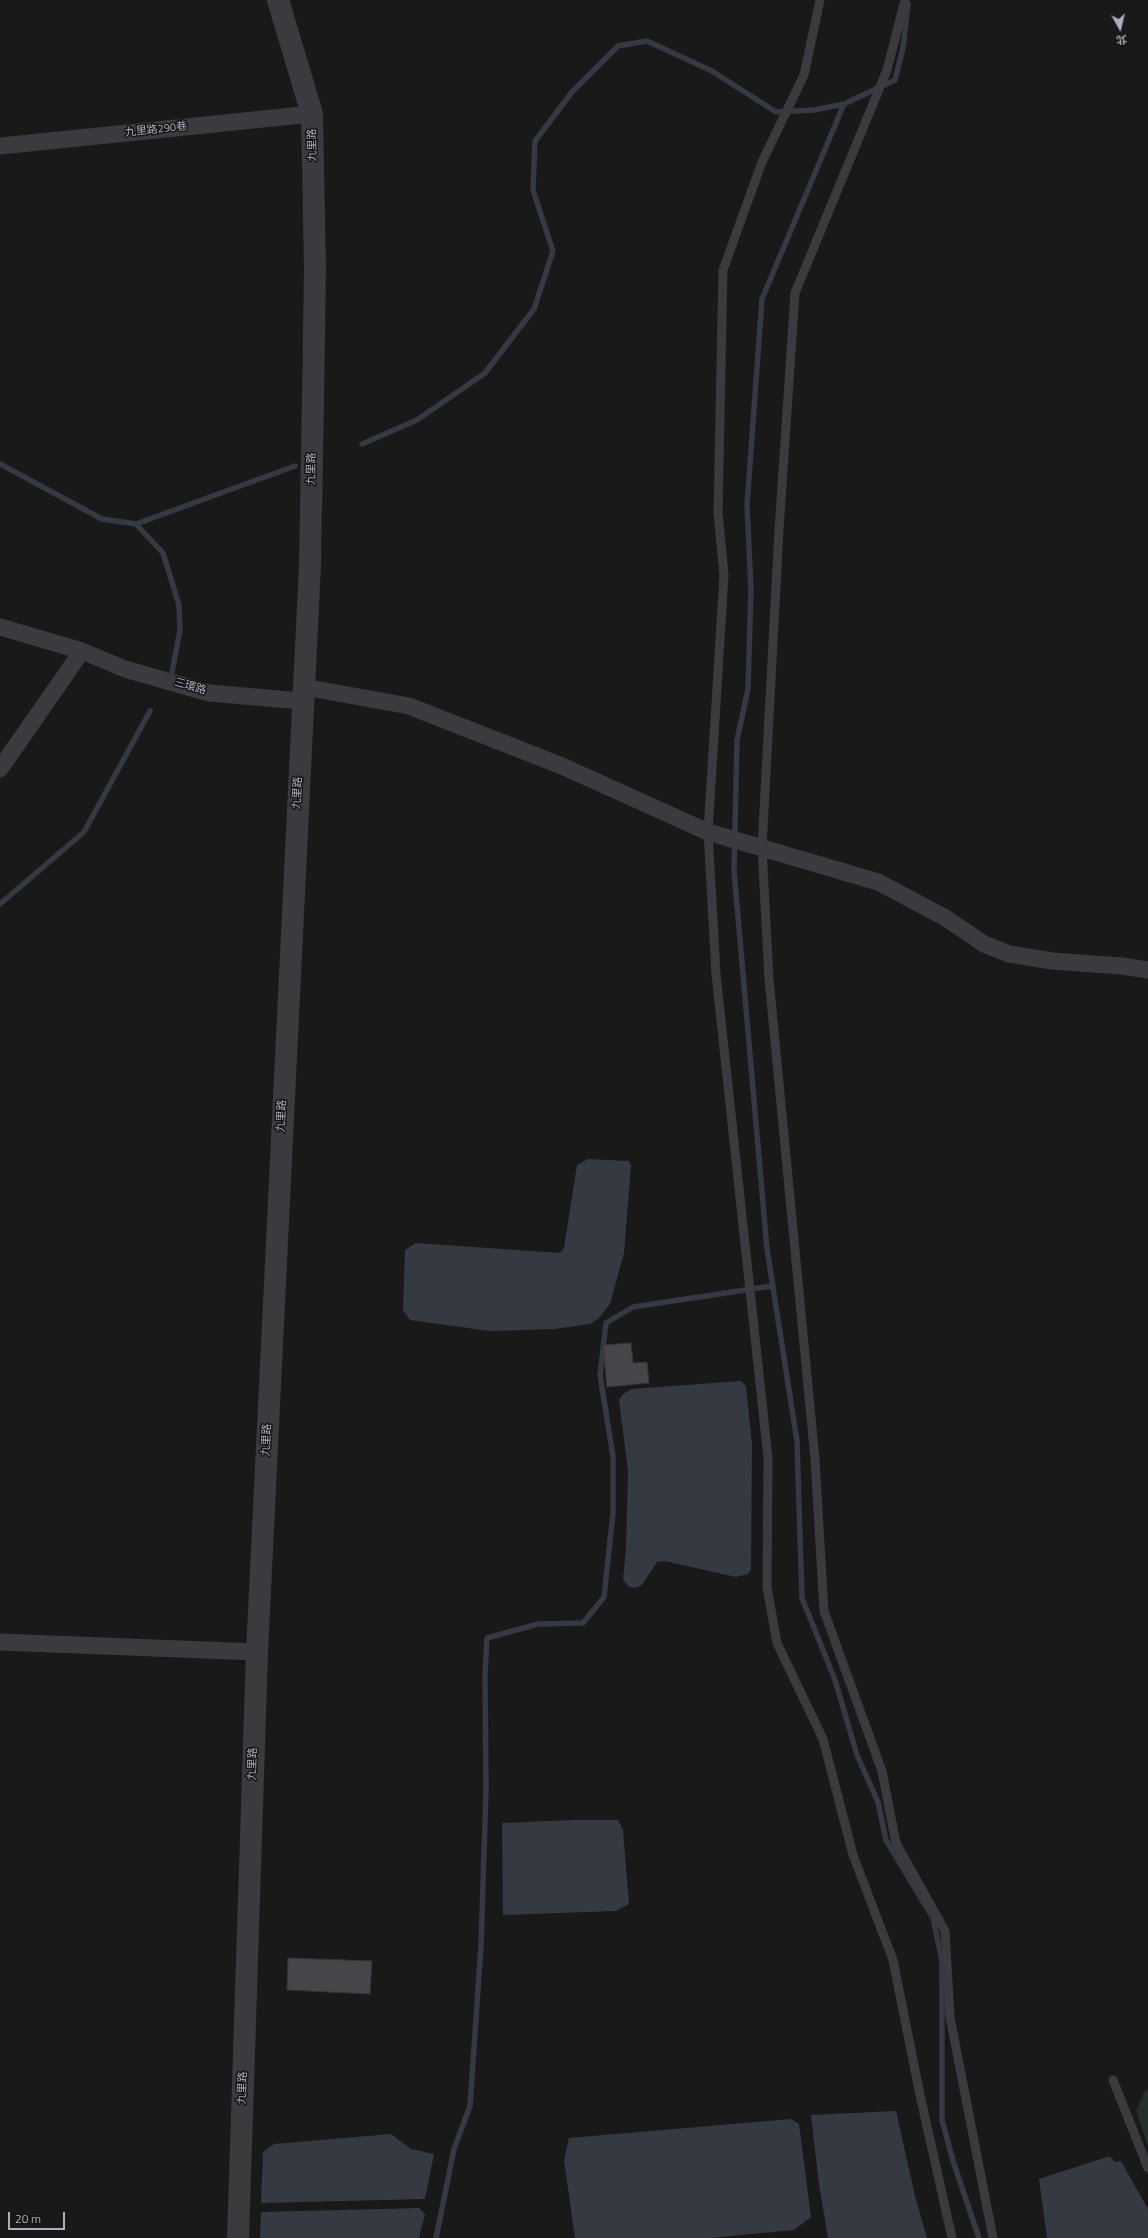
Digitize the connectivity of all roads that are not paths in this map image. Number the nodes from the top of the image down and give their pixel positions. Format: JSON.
{"nodes":[{"id":1,"x":278,"y":0,"type":"edge"},
{"id":2,"x":820,"y":0,"type":"edge"},
{"id":3,"x":906,"y":0,"type":"edge"},
{"id":4,"x":312,"y":114,"type":"junction"},
{"id":5,"x":0,"y":146,"type":"edge"},
{"id":6,"x":0,"y":627,"type":"edge"},
{"id":7,"x":82,"y":651,"type":"junction"},
{"id":8,"x":303,"y":694,"type":"junction"},
{"id":9,"x":0,"y":769,"type":"edge"},
{"id":10,"x":708,"y":832,"type":"junction"},
{"id":11,"x":762,"y":848,"type":"junction"},
{"id":12,"x":1148,"y":970,"type":"edge"},
{"id":13,"x":0,"y":1642,"type":"edge"},
{"id":14,"x":257,"y":1652,"type":"junction"},
{"id":15,"x":1113,"y":2080,"type":"dead end"},
{"id":16,"x":1148,"y":2168,"type":"edge"},
{"id":17,"x":238,"y":2238,"type":"edge"},
{"id":18,"x":952,"y":2238,"type":"edge"},
{"id":19,"x":993,"y":2238,"type":"edge"}],
"edges":[{"from":1,"to":4,"type":"street","name":"九里路"},
{"from":2,"to":10,"type":"lane"},
{"from":3,"to":11,"type":"lane"},
{"from":4,"to":5,"type":"street","name":"九里路290巷"},
{"from":4,"to":8,"type":"street","name":"九里路"},
{"from":6,"to":7,"type":"street","name":"三環路"},
{"from":7,"to":8,"type":"street","name":"三環路"},
{"from":7,"to":9,"type":"street"},
{"from":8,"to":10,"type":"street","name":"三環路"},
{"from":8,"to":14,"type":"street","name":"九里路"},
{"from":10,"to":11,"type":"street","name":"三環路"},
{"from":10,"to":18,"type":"lane"},
{"from":11,"to":12,"type":"street","name":"三環路"},
{"from":11,"to":19,"type":"lane"},
{"from":13,"to":14,"type":"street"},
{"from":14,"to":17,"type":"street","name":"九里路"},
{"from":15,"to":16,"type":"lane"}]}
